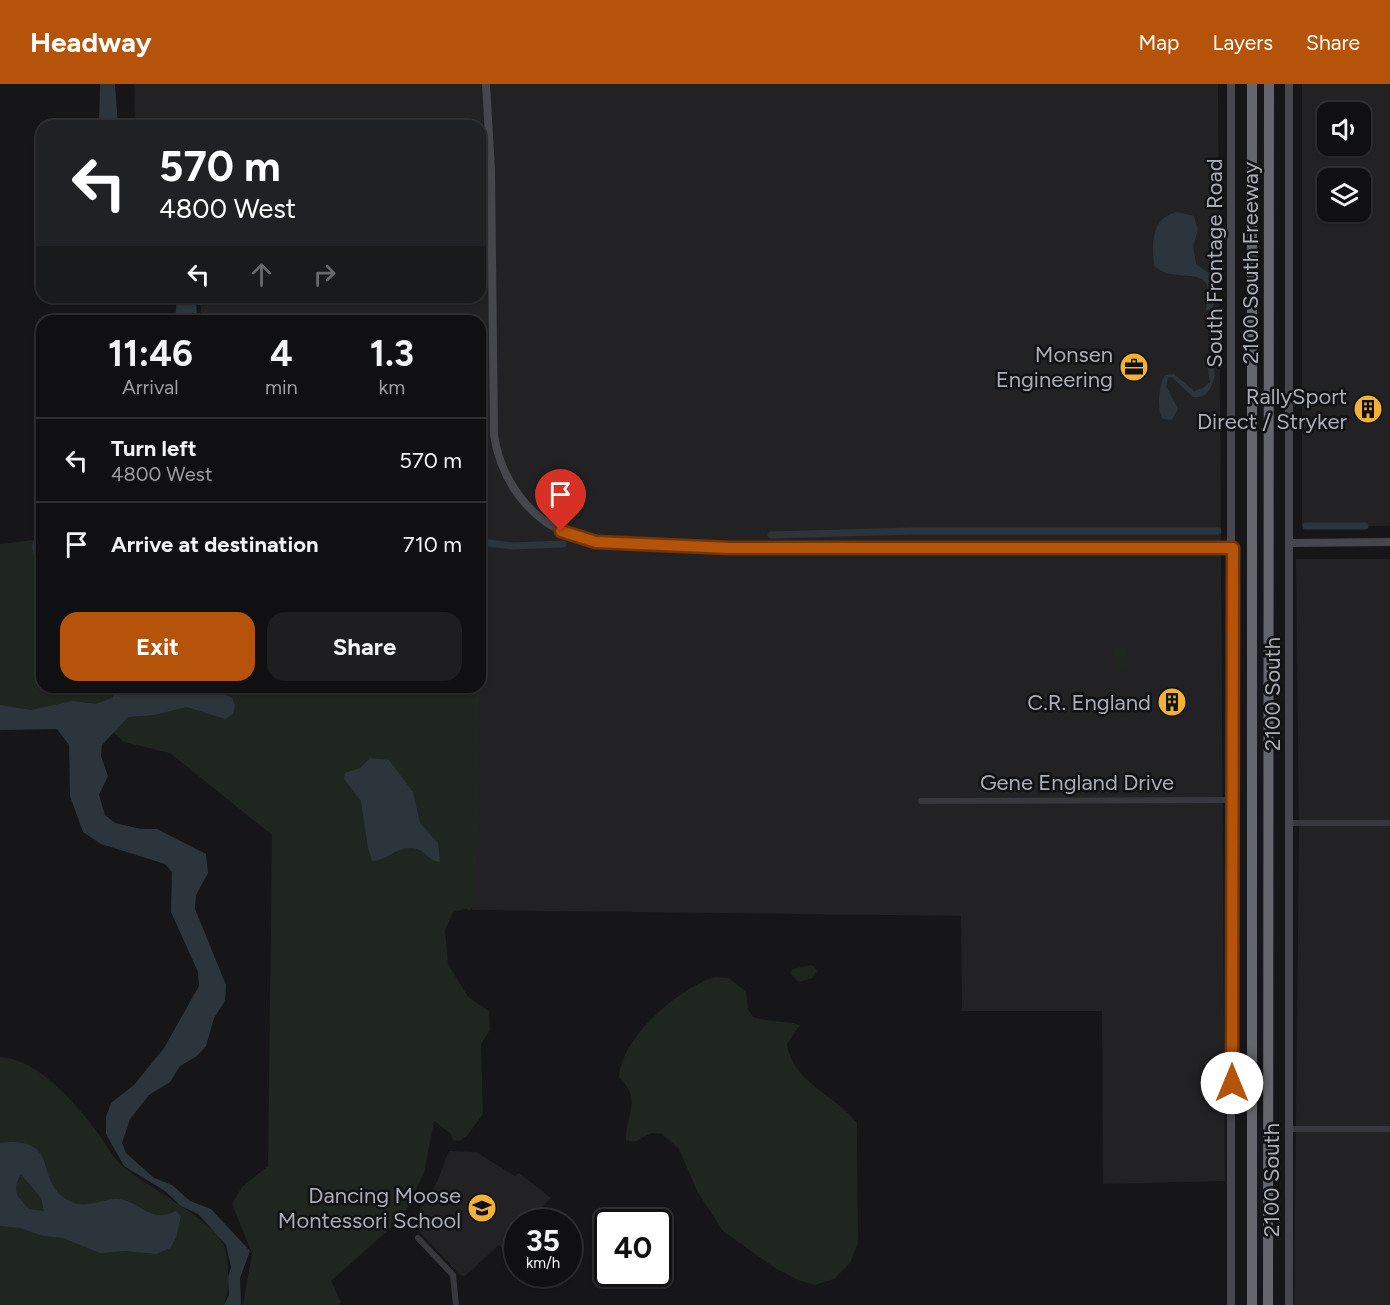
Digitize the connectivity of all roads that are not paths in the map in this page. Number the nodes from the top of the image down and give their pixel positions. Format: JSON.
{"nodes":[{"id":1,"x":486,"y":84,"type":"edge"},
{"id":2,"x":1232,"y":84,"type":"edge"},
{"id":3,"x":1252,"y":84,"type":"edge"},
{"id":4,"x":1269,"y":84,"type":"edge"},
{"id":5,"x":1289,"y":84,"type":"edge"},
{"id":6,"x":1390,"y":542,"type":"edge"},
{"id":7,"x":1290,"y":543,"type":"junction"},
{"id":8,"x":1233,"y":548,"type":"junction"},
{"id":9,"x":1232,"y":800,"type":"junction"},
{"id":10,"x":921,"y":801,"type":"dead end"},
{"id":11,"x":1290,"y":823,"type":"junction"},
{"id":12,"x":1390,"y":823,"type":"edge"},
{"id":13,"x":1290,"y":1129,"type":"junction"},
{"id":14,"x":1390,"y":1129,"type":"edge"},
{"id":15,"x":418,"y":1238,"type":"dead end"},
{"id":16,"x":456,"y":1305,"type":"edge"},
{"id":17,"x":1231,"y":1305,"type":"edge"},
{"id":18,"x":1252,"y":1305,"type":"edge"},
{"id":19,"x":1268,"y":1305,"type":"edge"},
{"id":20,"x":1289,"y":1305,"type":"edge"}],
"edges":[{"from":1,"to":8,"type":"street"},
{"from":2,"to":8,"type":"street","name":"South Frontage Road"},
{"from":3,"to":18,"type":"highway","name":"2100 South Freeway"},
{"from":4,"to":19,"type":"highway","name":"2100 South Freeway"},
{"from":5,"to":7,"type":"street","name":"2100 South"},
{"from":6,"to":7,"type":"street"},
{"from":7,"to":11,"type":"street","name":"2100 South"},
{"from":8,"to":9,"type":"street","name":"South Frontage Road"},
{"from":9,"to":10,"type":"street","name":"Gene England Drive"},
{"from":9,"to":17,"type":"street","name":"South Frontage Road"},
{"from":11,"to":12,"type":"street"},
{"from":11,"to":13,"type":"street","name":"2100 South"},
{"from":13,"to":14,"type":"street"},
{"from":13,"to":20,"type":"street","name":"2100 South"},
{"from":15,"to":16,"type":"street"}]}
